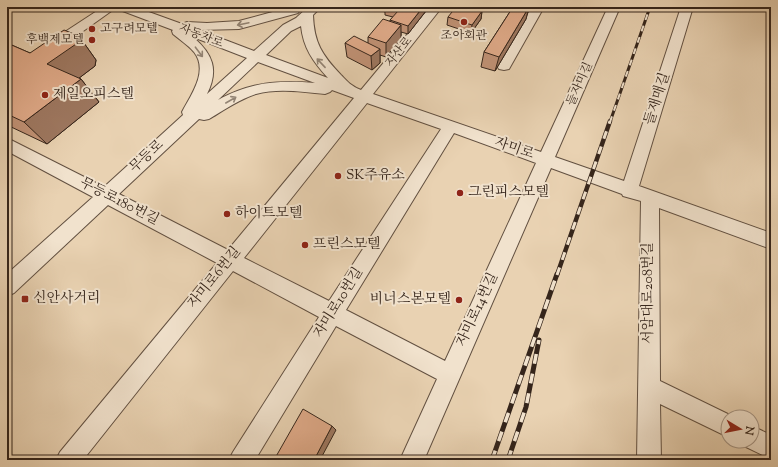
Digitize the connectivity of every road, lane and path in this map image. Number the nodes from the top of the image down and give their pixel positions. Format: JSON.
{"nodes":[{"id":1,"x":111,"y":7,"type":"edge"},
{"id":2,"x":124,"y":7,"type":"edge"},
{"id":3,"x":436,"y":7,"type":"edge"},
{"id":4,"x":538,"y":7,"type":"edge"},
{"id":5,"x":614,"y":7,"type":"edge"},
{"id":6,"x":687,"y":7,"type":"edge"},
{"id":7,"x":766,"y":7,"type":"edge"},
{"id":8,"x":771,"y":8,"type":"edge"},
{"id":9,"x":304,"y":10,"type":"edge"},
{"id":10,"x":172,"y":25,"type":"junction"},
{"id":11,"x":42,"y":53,"type":"edge"},
{"id":12,"x":256,"y":57,"type":"junction"},
{"id":13,"x":504,"y":66,"type":"edge"},
{"id":14,"x":356,"y":94,"type":"junction"},
{"id":15,"x":450,"y":127,"type":"junction"},
{"id":16,"x":173,"y":134,"type":"junction"},
{"id":17,"x":7,"y":144,"type":"edge"},
{"id":18,"x":547,"y":160,"type":"junction"},
{"id":19,"x":629,"y":191,"type":"junction"},
{"id":20,"x":106,"y":195,"type":"junction"},
{"id":21,"x":650,"y":199,"type":"junction"},
{"id":22,"x":771,"y":241,"type":"edge"},
{"id":23,"x":230,"y":260,"type":"junction"},
{"id":24,"x":7,"y":287,"type":"edge"},
{"id":25,"x":333,"y":313,"type":"junction"},
{"id":26,"x":449,"y":374,"type":"junction"},
{"id":27,"x":649,"y":387,"type":"junction"},
{"id":28,"x":720,"y":422,"type":"edge"},
{"id":29,"x":760,"y":442,"type":"edge"},
{"id":30,"x":771,"y":447,"type":"edge"},
{"id":31,"x":68,"y":460,"type":"edge"},
{"id":32,"x":241,"y":460,"type":"edge"},
{"id":33,"x":412,"y":460,"type":"edge"},
{"id":34,"x":649,"y":460,"type":"edge"}],
"edges":[{"from":1,"to":11,"type":"street"},
{"from":2,"to":10,"type":"street","name":"자동차로"},
{"from":3,"to":14,"type":"street","name":"자산로"},
{"from":4,"to":13,"type":"street"},
{"from":5,"to":18,"type":"street","name":"들자미길"},
{"from":6,"to":19,"type":"street","name":"들재매길"},
{"from":7,"to":8,"type":"street"},
{"from":9,"to":10,"type":"street","one_way":true},
{"from":9,"to":12,"type":"street","name":"무등로"},
{"from":14,"to":9,"type":"street","one_way":true},
{"from":10,"to":12,"type":"street","name":"자동차로"},
{"from":10,"to":16,"type":"street","one_way":true},
{"from":12,"to":14,"type":"street","name":"자미로"},
{"from":12,"to":16,"type":"street","name":"무등로"},
{"from":14,"to":15,"type":"street","name":"자미로"},
{"from":16,"to":14,"type":"street","one_way":true},
{"from":14,"to":23,"type":"street","name":"자미로6번길"},
{"from":15,"to":18,"type":"street","name":"자미로"},
{"from":15,"to":25,"type":"street","name":"자미로10번길"},
{"from":16,"to":20,"type":"street","name":"무등로"},
{"from":17,"to":20,"type":"street","name":"무등로180번길"},
{"from":18,"to":19,"type":"street","name":"자미로"},
{"from":18,"to":26,"type":"street","name":"자미로14번길"},
{"from":19,"to":21,"type":"street","name":"자미로"},
{"from":20,"to":23,"type":"street","name":"무등로180번길"},
{"from":20,"to":24,"type":"street","name":"무등로"},
{"from":21,"to":22,"type":"street","name":"자미로"},
{"from":21,"to":27,"type":"street","name":"서암대로208번길"},
{"from":23,"to":25,"type":"street","name":"무등로180번길"},
{"from":23,"to":31,"type":"street","name":"자미로6번길"},
{"from":25,"to":26,"type":"street","name":"무등로180번길"},
{"from":25,"to":32,"type":"street","name":"자미로10번길"},
{"from":26,"to":33,"type":"street","name":"자미로14번길"},
{"from":27,"to":28,"type":"street"},
{"from":27,"to":34,"type":"street","name":"서암대로208번길"},
{"from":29,"to":30,"type":"street"}]}
